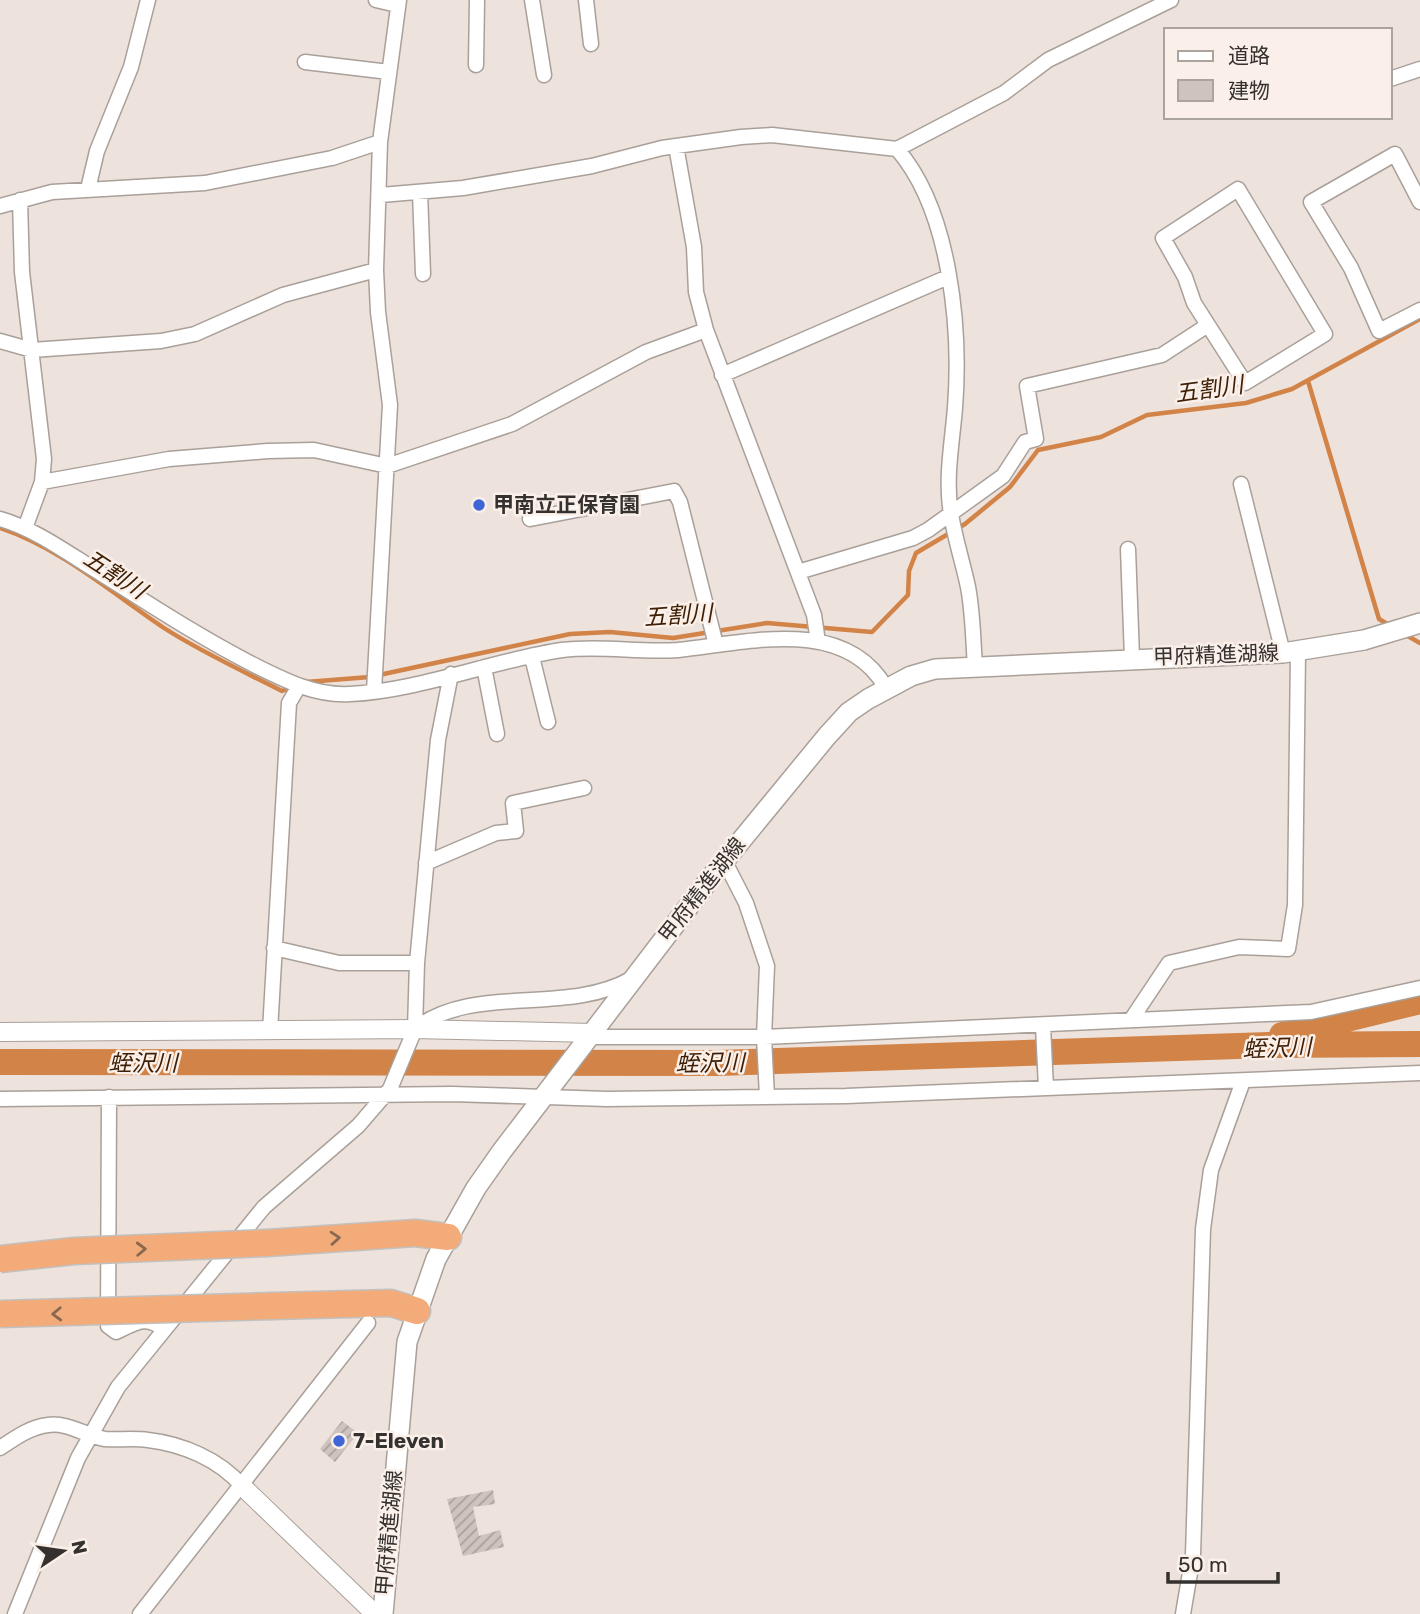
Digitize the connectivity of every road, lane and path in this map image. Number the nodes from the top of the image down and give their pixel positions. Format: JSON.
{"nodes":[{"id":1,"x":148,"y":0,"type":"edge"},
{"id":2,"x":376,"y":0,"type":"edge"},
{"id":3,"x":477,"y":0,"type":"edge"},
{"id":4,"x":532,"y":0,"type":"edge"},
{"id":5,"x":586,"y":0,"type":"edge"},
{"id":6,"x":1171,"y":0,"type":"edge"},
{"id":7,"x":398,"y":3,"type":"edge"},
{"id":8,"x":591,"y":44,"type":"dead end"},
{"id":9,"x":304,"y":62,"type":"dead end"},
{"id":10,"x":476,"y":65,"type":"dead end"},
{"id":11,"x":1420,"y":69,"type":"edge"},
{"id":12,"x":389,"y":72,"type":"junction"},
{"id":13,"x":544,"y":75,"type":"dead end"},
{"id":14,"x":1392,"y":78,"type":"edge"},
{"id":15,"x":380,"y":142,"type":"junction"},
{"id":16,"x":676,"y":146,"type":"junction"},
{"id":17,"x":897,"y":149,"type":"junction"},
{"id":18,"x":88,"y":189,"type":"junction"},
{"id":19,"x":420,"y":192,"type":"junction"},
{"id":20,"x":381,"y":195,"type":"junction"},
{"id":21,"x":20,"y":200,"type":"junction"},
{"id":22,"x":1420,"y":202,"type":"edge"},
{"id":23,"x":0,"y":206,"type":"edge"},
{"id":24,"x":376,"y":270,"type":"junction"},
{"id":25,"x":423,"y":274,"type":"dead end"},
{"id":26,"x":948,"y":277,"type":"junction"},
{"id":27,"x":1420,"y":310,"type":"edge"},
{"id":28,"x":1208,"y":325,"type":"junction"},
{"id":29,"x":706,"y":330,"type":"junction"},
{"id":30,"x":0,"y":341,"type":"edge"},
{"id":31,"x":32,"y":350,"type":"junction"},
{"id":32,"x":722,"y":375,"type":"junction"},
{"id":33,"x":387,"y":466,"type":"junction"},
{"id":34,"x":43,"y":482,"type":"junction"},
{"id":35,"x":1241,"y":484,"type":"dead end"},
{"id":36,"x":951,"y":514,"type":"junction"},
{"id":37,"x":0,"y":519,"type":"edge"},
{"id":38,"x":530,"y":520,"type":"dead end"},
{"id":39,"x":25,"y":528,"type":"junction"},
{"id":40,"x":1128,"y":549,"type":"dead end"},
{"id":41,"x":798,"y":572,"type":"junction"},
{"id":42,"x":1415,"y":625,"type":"edge"},
{"id":43,"x":818,"y":642,"type":"junction"},
{"id":44,"x":716,"y":645,"type":"junction"},
{"id":45,"x":1290,"y":652,"type":"junction"},
{"id":46,"x":532,"y":657,"type":"junction"},
{"id":47,"x":1132,"y":658,"type":"junction"},
{"id":48,"x":975,"y":666,"type":"junction"},
{"id":49,"x":484,"y":667,"type":"junction"},
{"id":50,"x":451,"y":674,"type":"junction"},
{"id":51,"x":299,"y":686,"type":"junction"},
{"id":52,"x":886,"y":688,"type":"junction"},
{"id":53,"x":374,"y":691,"type":"junction"},
{"id":54,"x":548,"y":722,"type":"dead end"},
{"id":55,"x":497,"y":734,"type":"dead end"},
{"id":56,"x":584,"y":788,"type":"dead end"},
{"id":57,"x":725,"y":862,"type":"junction"},
{"id":58,"x":426,"y":863,"type":"junction"},
{"id":59,"x":274,"y":948,"type":"junction"},
{"id":60,"x":417,"y":963,"type":"junction"},
{"id":61,"x":635,"y":976,"type":"junction"},
{"id":62,"x":1420,"y":988,"type":"edge"},
{"id":63,"x":1131,"y":1020,"type":"junction"},
{"id":64,"x":1044,"y":1029,"type":"junction"},
{"id":65,"x":270,"y":1031,"type":"junction"},
{"id":66,"x":0,"y":1032,"type":"edge"},
{"id":67,"x":412,"y":1034,"type":"junction"},
{"id":68,"x":590,"y":1037,"type":"junction"},
{"id":69,"x":764,"y":1040,"type":"junction"},
{"id":70,"x":1420,"y":1073,"type":"edge"},
{"id":71,"x":1243,"y":1081,"type":"junction"},
{"id":72,"x":1046,"y":1082,"type":"junction"},
{"id":73,"x":388,"y":1093,"type":"junction"},
{"id":74,"x":767,"y":1093,"type":"junction"},
{"id":75,"x":546,"y":1094,"type":"junction"},
{"id":76,"x":109,"y":1097,"type":"junction"},
{"id":77,"x":0,"y":1099,"type":"edge"},
{"id":78,"x":448,"y":1237,"type":"junction"},
{"id":79,"x":0,"y":1259,"type":"edge"},
{"id":80,"x":417,"y":1311,"type":"junction"},
{"id":81,"x":0,"y":1314,"type":"edge"},
{"id":82,"x":368,"y":1322,"type":"dead end"},
{"id":83,"x":164,"y":1330,"type":"junction"},
{"id":84,"x":90,"y":1434,"type":"junction"},
{"id":85,"x":0,"y":1448,"type":"edge"},
{"id":86,"x":242,"y":1486,"type":"junction"},
{"id":87,"x":15,"y":1614,"type":"edge"},
{"id":88,"x":140,"y":1614,"type":"edge"},
{"id":89,"x":375,"y":1614,"type":"edge"},
{"id":90,"x":383,"y":1614,"type":"edge"},
{"id":91,"x":1183,"y":1614,"type":"edge"}],
"edges":[{"from":1,"to":18,"type":"street"},
{"from":2,"to":7,"type":"street"},
{"from":3,"to":10,"type":"street"},
{"from":4,"to":13,"type":"street"},
{"from":5,"to":8,"type":"street"},
{"from":6,"to":17,"type":"street"},
{"from":7,"to":12,"type":"street"},
{"from":9,"to":12,"type":"street"},
{"from":11,"to":14,"type":"street"},
{"from":12,"to":15,"type":"street"},
{"from":15,"to":18,"type":"street"},
{"from":15,"to":20,"type":"street"},
{"from":16,"to":17,"type":"street"},
{"from":16,"to":19,"type":"street"},
{"from":16,"to":29,"type":"street"},
{"from":17,"to":26,"type":"street"},
{"from":18,"to":21,"type":"street"},
{"from":19,"to":20,"type":"street"},
{"from":19,"to":25,"type":"street"},
{"from":20,"to":24,"type":"street"},
{"from":21,"to":23,"type":"street"},
{"from":21,"to":31,"type":"street"},
{"from":22,"to":27,"type":"street"},
{"from":24,"to":31,"type":"street"},
{"from":24,"to":33,"type":"street"},
{"from":26,"to":32,"type":"street"},
{"from":26,"to":36,"type":"street"},
{"from":28,"to":28,"type":"street"},
{"from":28,"to":36,"type":"street"},
{"from":29,"to":32,"type":"street"},
{"from":29,"to":33,"type":"street"},
{"from":30,"to":31,"type":"street"},
{"from":31,"to":34,"type":"street"},
{"from":32,"to":41,"type":"street"},
{"from":33,"to":34,"type":"street"},
{"from":33,"to":53,"type":"street"},
{"from":34,"to":39,"type":"street"},
{"from":35,"to":45,"type":"street"},
{"from":36,"to":41,"type":"street"},
{"from":36,"to":48,"type":"street"},
{"from":37,"to":39,"type":"street"},
{"from":38,"to":44,"type":"street"},
{"from":39,"to":51,"type":"street"},
{"from":40,"to":47,"type":"street"},
{"from":41,"to":43,"type":"street"},
{"from":42,"to":45,"type":"main road","name":"甲府精進湖線"},
{"from":43,"to":44,"type":"street"},
{"from":43,"to":52,"type":"street"},
{"from":44,"to":46,"type":"street"},
{"from":45,"to":47,"type":"main road","name":"甲府精進湖線"},
{"from":45,"to":63,"type":"street"},
{"from":46,"to":49,"type":"street"},
{"from":46,"to":54,"type":"street"},
{"from":47,"to":48,"type":"main road","name":"甲府精進湖線"},
{"from":48,"to":52,"type":"main road","name":"甲府精進湖線"},
{"from":49,"to":50,"type":"street"},
{"from":49,"to":55,"type":"street"},
{"from":50,"to":53,"type":"street"},
{"from":50,"to":58,"type":"street"},
{"from":51,"to":53,"type":"street"},
{"from":51,"to":59,"type":"street"},
{"from":52,"to":57,"type":"main road","name":"甲府精進湖線"},
{"from":56,"to":58,"type":"street"},
{"from":57,"to":61,"type":"main road","name":"甲府精進湖線"},
{"from":57,"to":69,"type":"street"},
{"from":58,"to":60,"type":"street"},
{"from":59,"to":60,"type":"street"},
{"from":59,"to":65,"type":"street"},
{"from":60,"to":67,"type":"street"},
{"from":61,"to":67,"type":"street"},
{"from":61,"to":68,"type":"main road","name":"甲府精進湖線"},
{"from":62,"to":63,"type":"street"},
{"from":63,"to":64,"type":"street"},
{"from":64,"to":69,"type":"street"},
{"from":64,"to":72,"type":"street"},
{"from":65,"to":66,"type":"street"},
{"from":65,"to":67,"type":"street"},
{"from":67,"to":68,"type":"street"},
{"from":67,"to":73,"type":"street"},
{"from":68,"to":69,"type":"street"},
{"from":68,"to":75,"type":"main road","name":"甲府精進湖線"},
{"from":69,"to":74,"type":"street"},
{"from":70,"to":71,"type":"street"},
{"from":71,"to":72,"type":"street"},
{"from":71,"to":91,"type":"street"},
{"from":72,"to":74,"type":"street"},
{"from":73,"to":75,"type":"street"},
{"from":73,"to":76,"type":"street"},
{"from":73,"to":83,"type":"street"},
{"from":74,"to":75,"type":"street"},
{"from":75,"to":78,"type":"main road","name":"甲府精進湖線"},
{"from":76,"to":77,"type":"street"},
{"from":76,"to":83,"type":"street"},
{"from":79,"to":78,"type":"highway","one_way":true,"bridge":true},
{"from":78,"to":80,"type":"main road","name":"甲府精進湖線"},
{"from":80,"to":81,"type":"highway","one_way":true,"bridge":true},
{"from":80,"to":90,"type":"main road","name":"甲府精進湖線"},
{"from":82,"to":86,"type":"street"},
{"from":83,"to":84,"type":"street"},
{"from":84,"to":85,"type":"street"},
{"from":84,"to":86,"type":"street"},
{"from":84,"to":87,"type":"street"},
{"from":86,"to":88,"type":"street"},
{"from":86,"to":89,"type":"street"}]}
